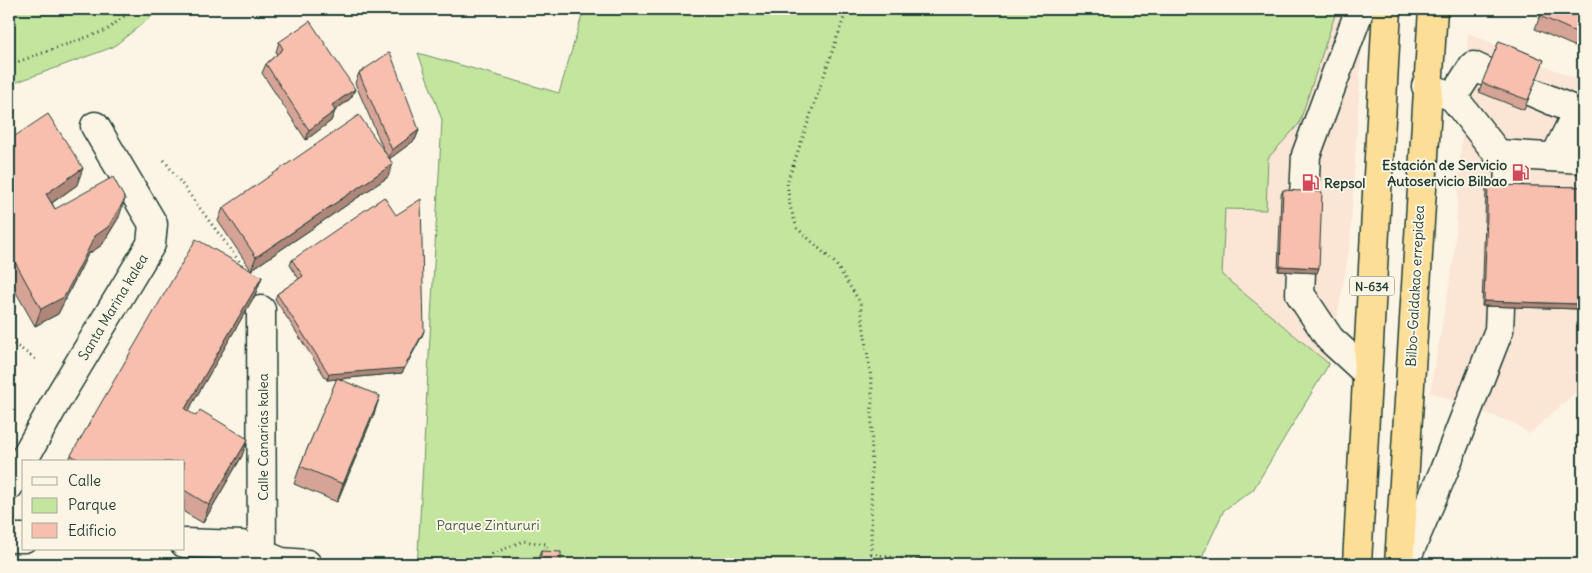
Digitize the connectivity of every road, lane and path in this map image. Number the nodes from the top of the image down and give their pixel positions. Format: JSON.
{"nodes":[{"id":1,"x":133,"y":9,"type":"edge"},
{"id":2,"x":261,"y":9,"type":"edge"},
{"id":3,"x":846,"y":9,"type":"edge"},
{"id":4,"x":1360,"y":9,"type":"edge"},
{"id":5,"x":1387,"y":9,"type":"edge"},
{"id":6,"x":1433,"y":9,"type":"edge"},
{"id":7,"x":258,"y":15,"type":"dead end"},
{"id":8,"x":9,"y":65,"type":"edge"},
{"id":9,"x":1486,"y":72,"type":"edge"},
{"id":10,"x":1426,"y":86,"type":"junction"},
{"id":11,"x":1534,"y":93,"type":"edge"},
{"id":12,"x":1454,"y":97,"type":"junction"},
{"id":13,"x":1580,"y":113,"type":"edge"},
{"id":14,"x":95,"y":126,"type":"dead end"},
{"id":15,"x":1498,"y":154,"type":"junction"},
{"id":16,"x":1556,"y":157,"type":"junction"},
{"id":17,"x":1583,"y":159,"type":"edge"},
{"id":18,"x":164,"y":160,"type":"dead end"},
{"id":19,"x":1508,"y":190,"type":"edge"},
{"id":20,"x":1304,"y":196,"type":"edge"},
{"id":21,"x":1301,"y":272,"type":"edge"},
{"id":22,"x":1500,"y":307,"type":"edge"},
{"id":23,"x":261,"y":310,"type":"joint"},
{"id":24,"x":9,"y":336,"type":"edge"},
{"id":25,"x":37,"y":360,"type":"dead end"},
{"id":26,"x":1367,"y":373,"type":"junction"},
{"id":27,"x":24,"y":460,"type":"edge"},
{"id":28,"x":22,"y":463,"type":"edge"},
{"id":29,"x":9,"y":486,"type":"edge"},
{"id":30,"x":9,"y":538,"type":"edge"},
{"id":31,"x":22,"y":538,"type":"edge"},
{"id":32,"x":185,"y":543,"type":"edge"},
{"id":33,"x":871,"y":554,"type":"junction"},
{"id":34,"x":548,"y":556,"type":"edge"},
{"id":35,"x":262,"y":559,"type":"edge"},
{"id":36,"x":927,"y":562,"type":"edge"},
{"id":37,"x":307,"y":564,"type":"edge"},
{"id":38,"x":491,"y":564,"type":"edge"},
{"id":39,"x":871,"y":564,"type":"edge"},
{"id":40,"x":1356,"y":564,"type":"edge"},
{"id":41,"x":1399,"y":564,"type":"edge"},
{"id":42,"x":1404,"y":564,"type":"edge"}],
"edges":[{"from":1,"to":8,"type":"path"},
{"from":2,"to":7,"type":"path"},
{"from":3,"to":33,"type":"path"},
{"from":4,"to":20,"type":"street"},
{"from":5,"to":26,"type":"highway","number":"N-634"},
{"from":6,"to":10,"type":"highway","name":"Bilbo-Galdakao errepidea","number":"N-634"},
{"from":9,"to":12,"type":"street"},
{"from":10,"to":12,"type":"street"},
{"from":10,"to":41,"type":"highway","name":"Bilbo-Galdakao errepidea","number":"N-634"},
{"from":11,"to":13,"type":"street"},
{"from":12,"to":15,"type":"street"},
{"from":13,"to":16,"type":"street"},
{"from":14,"to":27,"type":"street","name":"Santa Marina kalea"},
{"from":15,"to":16,"type":"street"},
{"from":15,"to":19,"type":"street"},
{"from":16,"to":17,"type":"street"},
{"from":18,"to":23,"type":"path"},
{"from":21,"to":26,"type":"street"},
{"from":22,"to":42,"type":"street"},
{"from":23,"to":35,"type":"street","name":"Calle Canarias kalea"},
{"from":24,"to":25,"type":"path"},
{"from":26,"to":40,"type":"highway","number":"N-634"},
{"from":28,"to":29,"type":"street","name":"Santa Marina kalea"},
{"from":30,"to":31,"type":"street"},
{"from":32,"to":35,"type":"street"},
{"from":33,"to":36,"type":"path"},
{"from":33,"to":39,"type":"path"},
{"from":34,"to":38,"type":"path"},
{"from":35,"to":37,"type":"street"}]}
